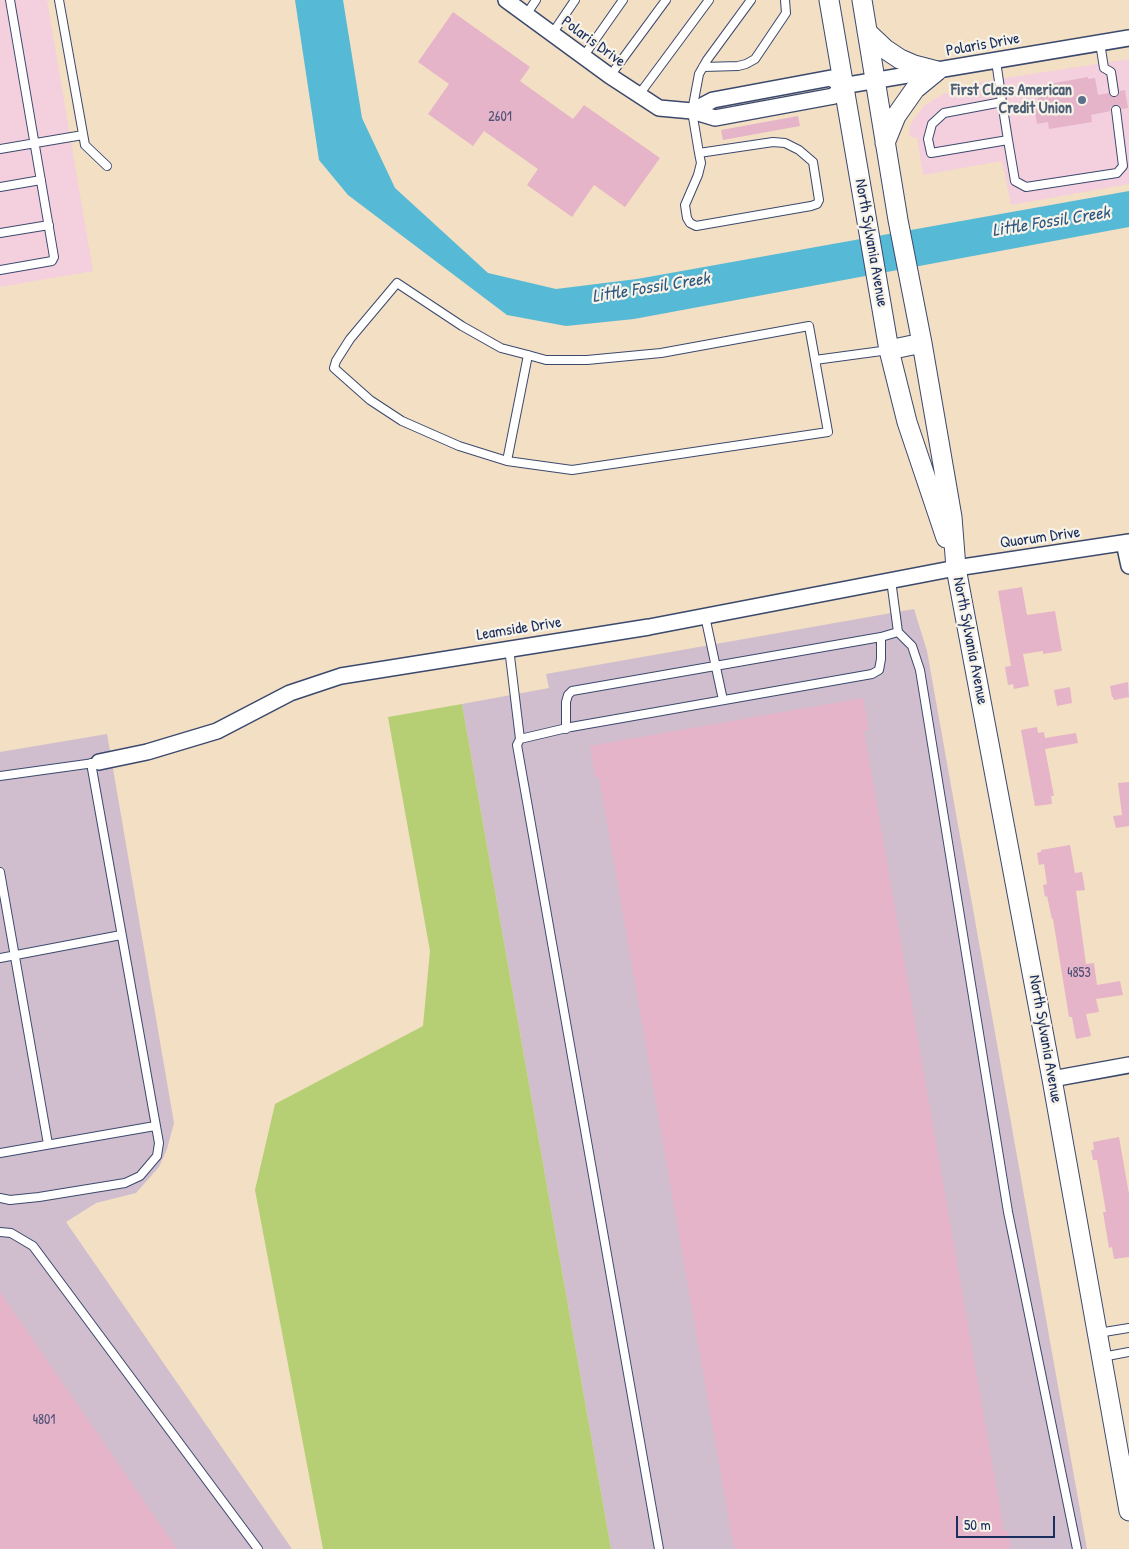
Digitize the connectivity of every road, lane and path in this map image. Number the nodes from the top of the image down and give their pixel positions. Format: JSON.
{"nodes":[{"id":1,"x":10,"y":0,"type":"edge"},
{"id":2,"x":59,"y":0,"type":"edge"},
{"id":3,"x":506,"y":0,"type":"edge"},
{"id":4,"x":536,"y":0,"type":"edge"},
{"id":5,"x":574,"y":0,"type":"edge"},
{"id":6,"x":623,"y":0,"type":"edge"},
{"id":7,"x":666,"y":0,"type":"edge"},
{"id":8,"x":709,"y":0,"type":"edge"},
{"id":9,"x":751,"y":0,"type":"edge"},
{"id":10,"x":785,"y":0,"type":"edge"},
{"id":11,"x":828,"y":0,"type":"edge"},
{"id":12,"x":862,"y":0,"type":"edge"},
{"id":13,"x":526,"y":15,"type":"junction"},
{"id":14,"x":867,"y":32,"type":"junction"},
{"id":15,"x":552,"y":34,"type":"junction"},
{"id":16,"x":1129,"y":38,"type":"edge"},
{"id":17,"x":1100,"y":43,"type":"junction"},
{"id":18,"x":583,"y":56,"type":"junction"},
{"id":19,"x":996,"y":60,"type":"junction"},
{"id":20,"x":703,"y":67,"type":"junction"},
{"id":21,"x":937,"y":71,"type":"junction"},
{"id":22,"x":610,"y":76,"type":"junction"},
{"id":23,"x":876,"y":81,"type":"junction"},
{"id":24,"x":842,"y":86,"type":"junction"},
{"id":25,"x":1114,"y":92,"type":"dead end"},
{"id":26,"x":638,"y":96,"type":"junction"},
{"id":27,"x":1002,"y":102,"type":"junction"},
{"id":28,"x":1116,"y":110,"type":"dead end"},
{"id":29,"x":692,"y":111,"type":"junction"},
{"id":30,"x":83,"y":135,"type":"junction"},
{"id":31,"x":1008,"y":140,"type":"junction"},
{"id":32,"x":35,"y":143,"type":"junction"},
{"id":33,"x":885,"y":143,"type":"junction"},
{"id":34,"x":0,"y":149,"type":"edge"},
{"id":35,"x":699,"y":154,"type":"junction"},
{"id":36,"x":107,"y":166,"type":"dead end"},
{"id":37,"x":41,"y":180,"type":"junction"},
{"id":38,"x":0,"y":187,"type":"edge"},
{"id":39,"x":49,"y":225,"type":"junction"},
{"id":40,"x":0,"y":233,"type":"edge"},
{"id":41,"x":0,"y":270,"type":"edge"},
{"id":42,"x":922,"y":343,"type":"junction"},
{"id":43,"x":889,"y":350,"type":"junction"},
{"id":44,"x":528,"y":355,"type":"junction"},
{"id":45,"x":815,"y":360,"type":"junction"},
{"id":46,"x":507,"y":461,"type":"junction"},
{"id":47,"x":1127,"y":542,"type":"edge"},
{"id":48,"x":1129,"y":566,"type":"edge"},
{"id":49,"x":956,"y":568,"type":"junction"},
{"id":50,"x":891,"y":580,"type":"junction"},
{"id":51,"x":705,"y":616,"type":"junction"},
{"id":52,"x":898,"y":632,"type":"junction"},
{"id":53,"x":881,"y":637,"type":"junction"},
{"id":54,"x":509,"y":648,"type":"junction"},
{"id":55,"x":716,"y":665,"type":"junction"},
{"id":56,"x":723,"y":700,"type":"junction"},
{"id":57,"x":566,"y":728,"type":"junction"},
{"id":58,"x":520,"y":739,"type":"junction"},
{"id":59,"x":95,"y":762,"type":"junction"},
{"id":60,"x":0,"y":776,"type":"edge"},
{"id":61,"x":0,"y":872,"type":"edge"},
{"id":62,"x":122,"y":935,"type":"junction"},
{"id":63,"x":15,"y":955,"type":"junction"},
{"id":64,"x":0,"y":958,"type":"edge"},
{"id":65,"x":1129,"y":1065,"type":"edge"},
{"id":66,"x":1052,"y":1079,"type":"junction"},
{"id":67,"x":155,"y":1126,"type":"junction"},
{"id":68,"x":48,"y":1144,"type":"junction"},
{"id":69,"x":0,"y":1153,"type":"edge"},
{"id":70,"x":0,"y":1198,"type":"edge"},
{"id":71,"x":0,"y":1232,"type":"edge"},
{"id":72,"x":1129,"y":1328,"type":"edge"},
{"id":73,"x":1098,"y":1333,"type":"junction"},
{"id":74,"x":1129,"y":1352,"type":"edge"},
{"id":75,"x":1102,"y":1357,"type":"junction"},
{"id":76,"x":1129,"y":1511,"type":"edge"},
{"id":77,"x":258,"y":1549,"type":"edge"},
{"id":78,"x":658,"y":1549,"type":"edge"},
{"id":79,"x":1077,"y":1549,"type":"edge"}],
"edges":[{"from":1,"to":32,"type":"lane"},
{"from":2,"to":30,"type":"lane"},
{"from":3,"to":13,"type":"street","name":"Polaris Drive"},
{"from":4,"to":13,"type":"lane"},
{"from":5,"to":15,"type":"lane"},
{"from":6,"to":18,"type":"lane"},
{"from":7,"to":22,"type":"lane"},
{"from":8,"to":26,"type":"lane"},
{"from":9,"to":20,"type":"lane"},
{"from":10,"to":20,"type":"lane"},
{"from":11,"to":24,"type":"street","name":"North Sylvania Avenue"},
{"from":12,"to":14,"type":"street","name":"North Sylvania Avenue"},
{"from":13,"to":15,"type":"street","name":"Polaris Drive"},
{"from":14,"to":21,"type":"street"},
{"from":14,"to":23,"type":"street","name":"North Sylvania Avenue"},
{"from":15,"to":18,"type":"street","name":"Polaris Drive"},
{"from":16,"to":17,"type":"street","name":"Polaris Drive"},
{"from":17,"to":19,"type":"street","name":"Polaris Drive"},
{"from":17,"to":25,"type":"lane"},
{"from":18,"to":22,"type":"street","name":"Polaris Drive"},
{"from":19,"to":21,"type":"street","name":"Polaris Drive"},
{"from":19,"to":27,"type":"lane"},
{"from":20,"to":29,"type":"lane"},
{"from":21,"to":23,"type":"street","name":"Polaris Drive"},
{"from":21,"to":33,"type":"street"},
{"from":22,"to":26,"type":"street","name":"Polaris Drive"},
{"from":23,"to":24,"type":"street","name":"Polaris Drive"},
{"from":23,"to":33,"type":"street","name":"North Sylvania Avenue"},
{"from":24,"to":29,"type":"street","name":"Polaris Drive"},
{"from":24,"to":43,"type":"street","name":"North Sylvania Avenue"},
{"from":26,"to":29,"type":"street","name":"Polaris Drive"},
{"from":27,"to":31,"type":"lane"},
{"from":27,"to":31,"type":"lane"},
{"from":28,"to":31,"type":"lane"},
{"from":29,"to":35,"type":"lane"},
{"from":30,"to":32,"type":"lane"},
{"from":30,"to":36,"type":"lane"},
{"from":32,"to":34,"type":"lane"},
{"from":32,"to":37,"type":"lane"},
{"from":33,"to":42,"type":"street","name":"North Sylvania Avenue"},
{"from":35,"to":35,"type":"lane"},
{"from":37,"to":38,"type":"lane"},
{"from":37,"to":39,"type":"lane"},
{"from":39,"to":40,"type":"lane"},
{"from":39,"to":41,"type":"lane"},
{"from":42,"to":43,"type":"street"},
{"from":42,"to":49,"type":"street","name":"North Sylvania Avenue"},
{"from":43,"to":45,"type":"lane"},
{"from":43,"to":49,"type":"street","name":"North Sylvania Avenue"},
{"from":44,"to":45,"type":"lane"},
{"from":44,"to":46,"type":"lane"},
{"from":44,"to":46,"type":"lane"},
{"from":45,"to":46,"type":"lane"},
{"from":47,"to":48,"type":"street"},
{"from":47,"to":49,"type":"street","name":"Quorum Drive"},
{"from":49,"to":50,"type":"street","name":"Leamside Drive"},
{"from":49,"to":66,"type":"street","name":"North Sylvania Avenue"},
{"from":50,"to":51,"type":"street","name":"Leamside Drive"},
{"from":50,"to":52,"type":"lane"},
{"from":51,"to":54,"type":"street","name":"Leamside Drive"},
{"from":51,"to":55,"type":"lane"},
{"from":52,"to":53,"type":"lane"},
{"from":52,"to":79,"type":"lane"},
{"from":53,"to":55,"type":"lane"},
{"from":53,"to":56,"type":"lane"},
{"from":54,"to":58,"type":"lane"},
{"from":54,"to":59,"type":"street","name":"Leamside Drive"},
{"from":55,"to":56,"type":"lane"},
{"from":55,"to":57,"type":"lane"},
{"from":56,"to":57,"type":"lane"},
{"from":57,"to":58,"type":"lane"},
{"from":58,"to":78,"type":"lane"},
{"from":59,"to":60,"type":"lane"},
{"from":59,"to":62,"type":"lane"},
{"from":61,"to":63,"type":"lane"},
{"from":62,"to":63,"type":"lane"},
{"from":62,"to":67,"type":"lane"},
{"from":63,"to":64,"type":"lane"},
{"from":63,"to":68,"type":"lane"},
{"from":65,"to":66,"type":"street"},
{"from":66,"to":73,"type":"street","name":"North Sylvania Avenue"},
{"from":67,"to":68,"type":"lane"},
{"from":67,"to":70,"type":"lane"},
{"from":68,"to":69,"type":"lane"},
{"from":71,"to":77,"type":"lane"},
{"from":72,"to":73,"type":"lane"},
{"from":73,"to":75,"type":"street","name":"North Sylvania Avenue"},
{"from":74,"to":75,"type":"lane"},
{"from":75,"to":76,"type":"street","name":"North Sylvania Avenue"}]}
